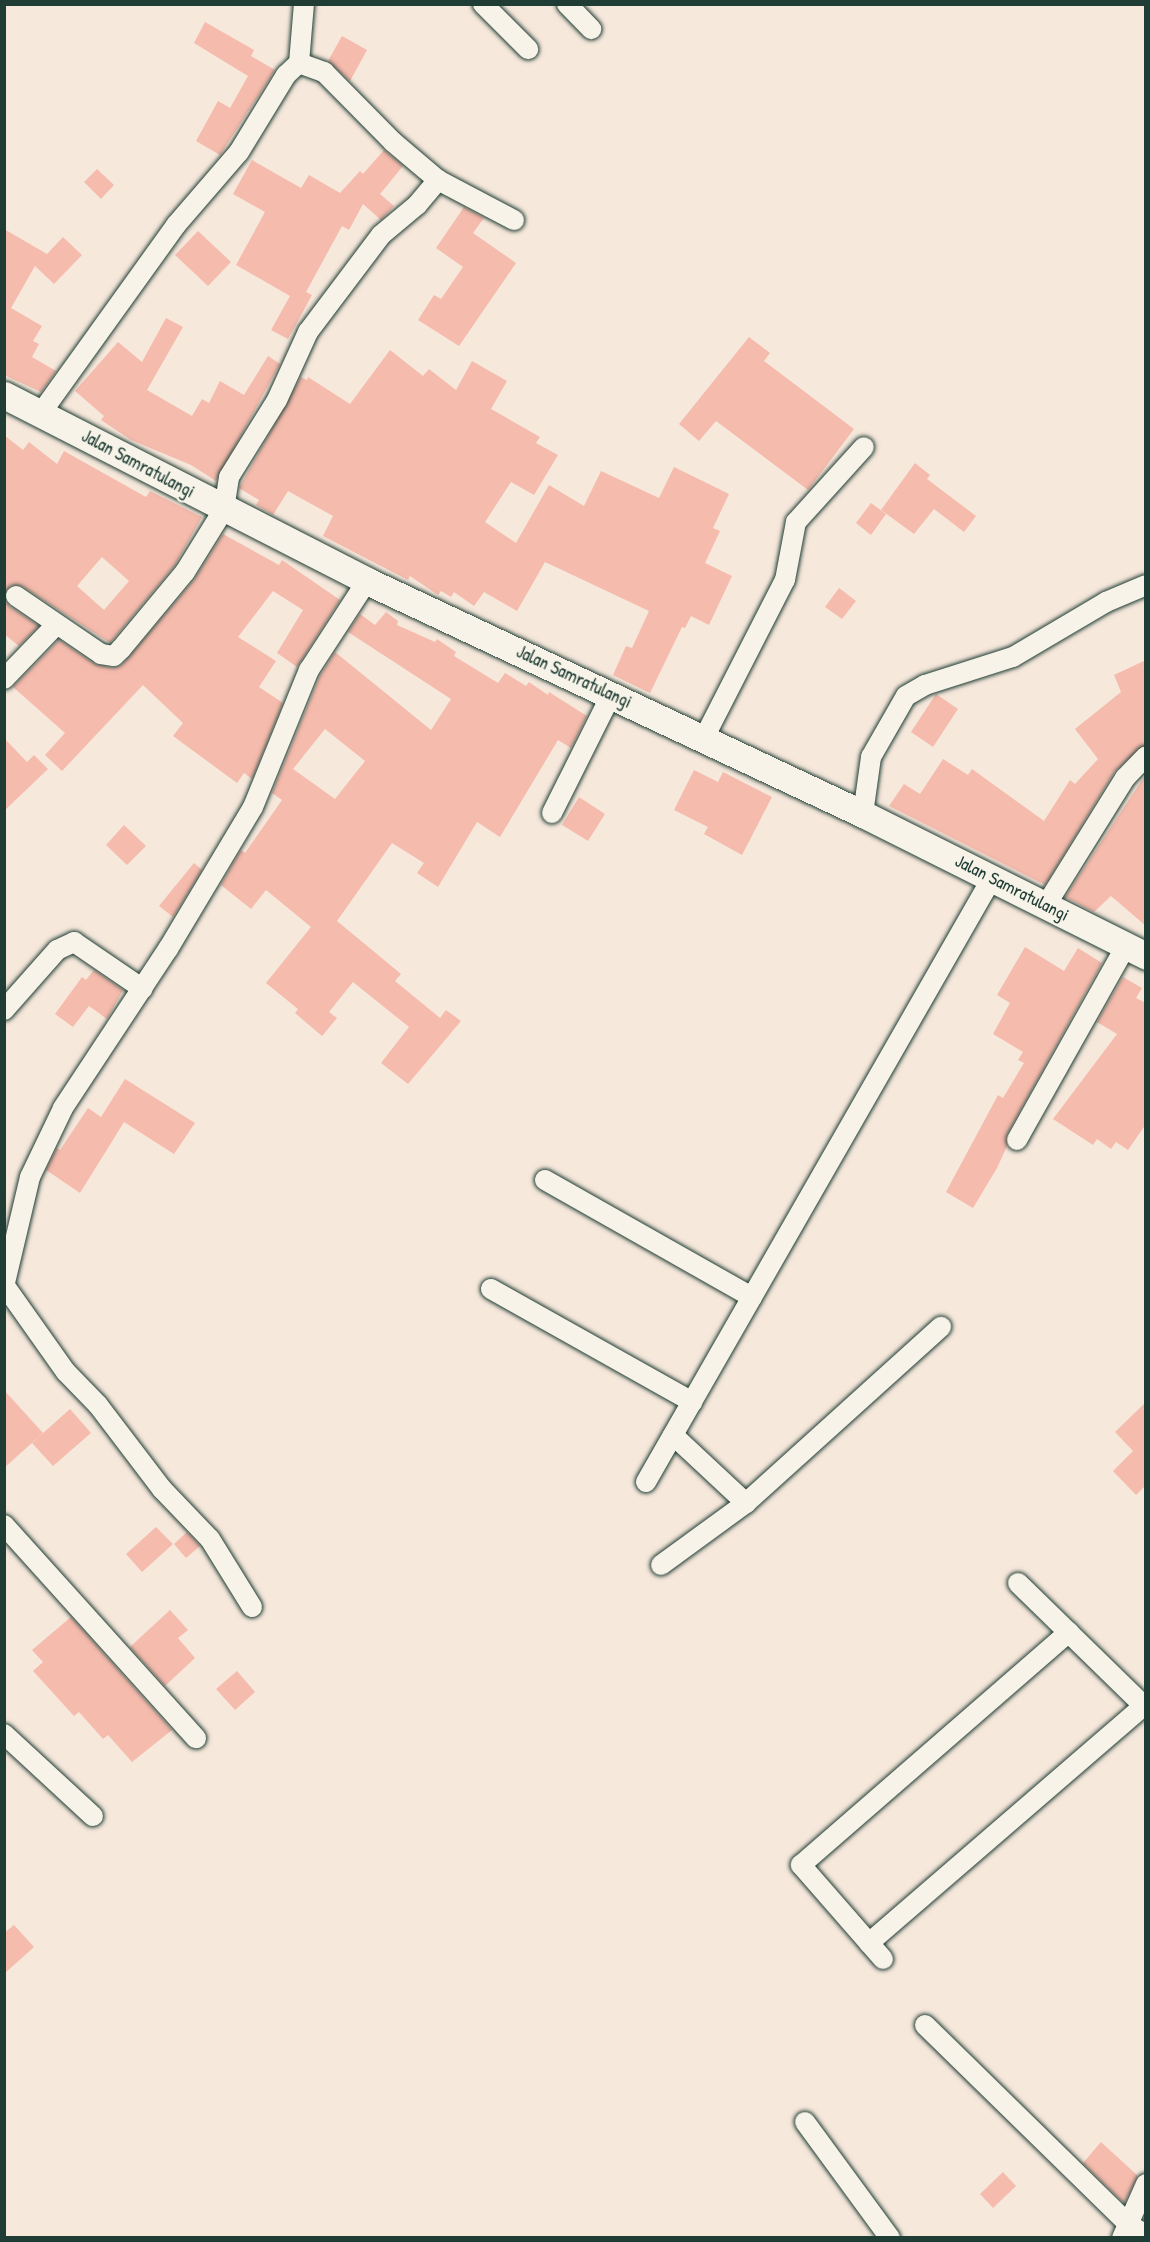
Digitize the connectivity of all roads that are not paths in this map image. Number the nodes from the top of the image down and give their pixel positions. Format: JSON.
{"nodes":[{"id":1,"x":304,"y":4,"type":"edge"},
{"id":2,"x":483,"y":4,"type":"edge"},
{"id":3,"x":567,"y":4,"type":"edge"},
{"id":4,"x":591,"y":29,"type":"dead end"},
{"id":5,"x":528,"y":50,"type":"dead end"},
{"id":6,"x":299,"y":63,"type":"junction"},
{"id":7,"x":438,"y":180,"type":"junction"},
{"id":8,"x":514,"y":220,"type":"dead end"},
{"id":9,"x":4,"y":395,"type":"edge"},
{"id":10,"x":41,"y":413,"type":"junction"},
{"id":11,"x":864,"y":447,"type":"dead end"},
{"id":12,"x":224,"y":509,"type":"junction"},
{"id":13,"x":367,"y":581,"type":"junction"},
{"id":14,"x":1146,"y":585,"type":"edge"},
{"id":15,"x":16,"y":596,"type":"dead end"},
{"id":16,"x":57,"y":624,"type":"junction"},
{"id":17,"x":4,"y":679,"type":"edge"},
{"id":18,"x":611,"y":695,"type":"junction"},
{"id":19,"x":704,"y":738,"type":"junction"},
{"id":20,"x":1146,"y":756,"type":"edge"},
{"id":21,"x":552,"y":813,"type":"dead end"},
{"id":22,"x":863,"y":814,"type":"junction"},
{"id":23,"x":992,"y":878,"type":"junction"},
{"id":24,"x":1046,"y":905,"type":"junction"},
{"id":25,"x":1136,"y":951,"type":"edge"},
{"id":26,"x":143,"y":989,"type":"junction"},
{"id":27,"x":4,"y":1010,"type":"edge"},
{"id":28,"x":1017,"y":1140,"type":"dead end"},
{"id":29,"x":545,"y":1180,"type":"dead end"},
{"id":30,"x":5,"y":1286,"type":"edge"},
{"id":31,"x":491,"y":1289,"type":"dead end"},
{"id":32,"x":752,"y":1298,"type":"junction"},
{"id":33,"x":941,"y":1326,"type":"dead end"},
{"id":34,"x":692,"y":1402,"type":"junction"},
{"id":35,"x":674,"y":1435,"type":"junction"},
{"id":36,"x":646,"y":1482,"type":"dead end"},
{"id":37,"x":746,"y":1503,"type":"junction"},
{"id":38,"x":4,"y":1525,"type":"edge"},
{"id":39,"x":661,"y":1565,"type":"dead end"},
{"id":40,"x":1018,"y":1583,"type":"dead end"},
{"id":41,"x":252,"y":1607,"type":"dead end"},
{"id":42,"x":1069,"y":1632,"type":"junction"},
{"id":43,"x":1145,"y":1707,"type":"edge"},
{"id":44,"x":4,"y":1734,"type":"edge"},
{"id":45,"x":196,"y":1738,"type":"dead end"},
{"id":46,"x":93,"y":1816,"type":"dead end"},
{"id":47,"x":869,"y":1943,"type":"junction"},
{"id":48,"x":883,"y":1959,"type":"dead end"},
{"id":49,"x":926,"y":2025,"type":"dead end"},
{"id":50,"x":805,"y":2122,"type":"dead end"},
{"id":51,"x":1146,"y":2184,"type":"edge"},
{"id":52,"x":1125,"y":2231,"type":"edge"},
{"id":53,"x":1146,"y":2235,"type":"edge"},
{"id":54,"x":890,"y":2238,"type":"edge"}],
"edges":[{"from":1,"to":6,"type":"street"},
{"from":2,"to":5,"type":"street"},
{"from":3,"to":4,"type":"street"},
{"from":6,"to":7,"type":"street"},
{"from":6,"to":10,"type":"street"},
{"from":7,"to":8,"type":"street"},
{"from":7,"to":12,"type":"street"},
{"from":9,"to":10,"type":"main road","name":"Jalan Samratulangi"},
{"from":10,"to":12,"type":"main road","name":"Jalan Samratulangi"},
{"from":11,"to":19,"type":"street"},
{"from":12,"to":13,"type":"main road","name":"Jalan Samratulangi"},
{"from":12,"to":16,"type":"street"},
{"from":13,"to":18,"type":"main road","name":"Jalan Samratulangi"},
{"from":13,"to":26,"type":"street"},
{"from":14,"to":22,"type":"street"},
{"from":15,"to":16,"type":"street"},
{"from":16,"to":17,"type":"street"},
{"from":18,"to":19,"type":"main road","name":"Jalan Samratulangi"},
{"from":18,"to":21,"type":"street"},
{"from":19,"to":22,"type":"main road","name":"Jalan Samratulangi"},
{"from":20,"to":24,"type":"street"},
{"from":22,"to":23,"type":"main road","name":"Jalan Samratulangi"},
{"from":23,"to":24,"type":"main road","name":"Jalan Samratulangi"},
{"from":23,"to":32,"type":"street"},
{"from":24,"to":25,"type":"main road","name":"Jalan Samratulangi"},
{"from":25,"to":28,"type":"street"},
{"from":26,"to":27,"type":"street"},
{"from":26,"to":30,"type":"street"},
{"from":29,"to":32,"type":"street"},
{"from":30,"to":41,"type":"street"},
{"from":31,"to":34,"type":"street"},
{"from":32,"to":34,"type":"street"},
{"from":33,"to":37,"type":"street"},
{"from":34,"to":35,"type":"street"},
{"from":35,"to":36,"type":"street"},
{"from":35,"to":37,"type":"street"},
{"from":37,"to":39,"type":"street"},
{"from":38,"to":45,"type":"street"},
{"from":40,"to":42,"type":"street"},
{"from":42,"to":43,"type":"street"},
{"from":42,"to":47,"type":"street"},
{"from":43,"to":47,"type":"street"},
{"from":44,"to":46,"type":"street"},
{"from":47,"to":48,"type":"street"},
{"from":49,"to":52,"type":"street"},
{"from":50,"to":54,"type":"street"},
{"from":51,"to":52,"type":"street"},
{"from":52,"to":53,"type":"street"}]}
